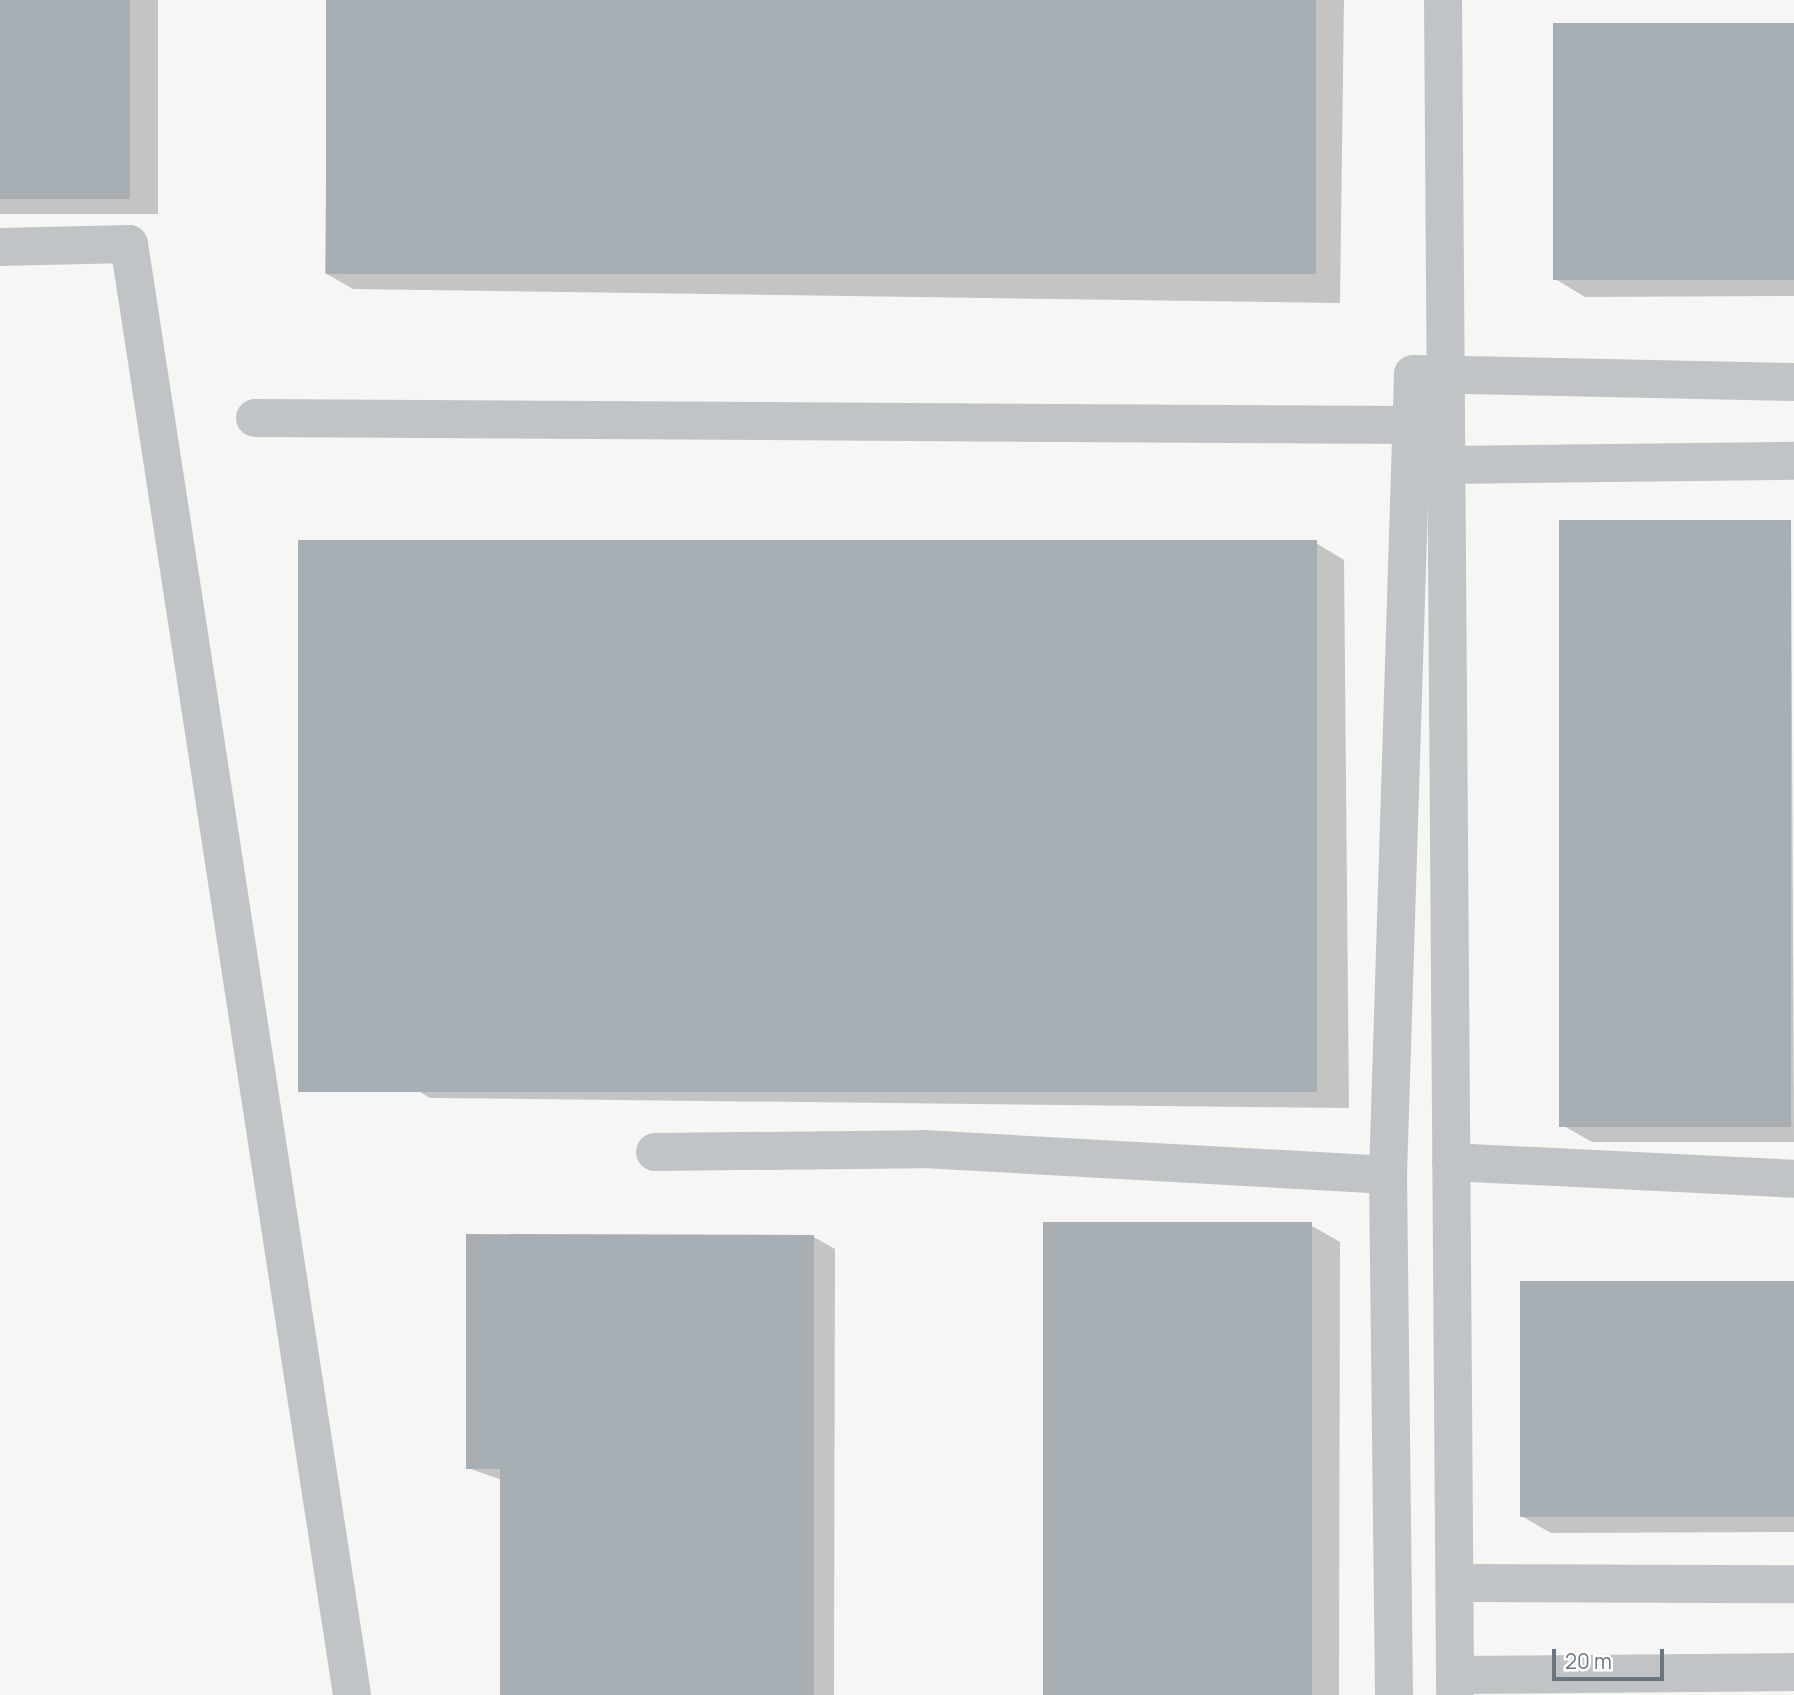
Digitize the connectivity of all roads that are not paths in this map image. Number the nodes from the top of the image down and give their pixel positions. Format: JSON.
{"nodes":[{"id":1,"x":1443,"y":0,"type":"edge"},
{"id":2,"x":0,"y":247,"type":"edge"},
{"id":3,"x":1446,"y":374,"type":"junction"},
{"id":4,"x":1794,"y":382,"type":"edge"},
{"id":5,"x":255,"y":418,"type":"dead end"},
{"id":6,"x":1413,"y":425,"type":"junction"},
{"id":7,"x":1794,"y":461,"type":"edge"},
{"id":8,"x":1447,"y":465,"type":"junction"},
{"id":9,"x":654,"y":1152,"type":"dead end"},
{"id":10,"x":1451,"y":1162,"type":"junction"},
{"id":11,"x":1388,"y":1175,"type":"junction"},
{"id":12,"x":1794,"y":1179,"type":"edge"},
{"id":13,"x":1455,"y":1583,"type":"junction"},
{"id":14,"x":1794,"y":1584,"type":"edge"},
{"id":15,"x":1794,"y":1672,"type":"edge"},
{"id":16,"x":1455,"y":1685,"type":"edge"},
{"id":17,"x":352,"y":1695,"type":"edge"},
{"id":18,"x":1394,"y":1695,"type":"edge"}],
"edges":[{"from":1,"to":3,"type":"street"},
{"from":2,"to":17,"type":"street"},
{"from":3,"to":4,"type":"street"},
{"from":3,"to":6,"type":"street"},
{"from":3,"to":8,"type":"street"},
{"from":5,"to":6,"type":"street"},
{"from":6,"to":11,"type":"street"},
{"from":7,"to":8,"type":"street"},
{"from":8,"to":10,"type":"street"},
{"from":9,"to":11,"type":"street"},
{"from":10,"to":12,"type":"street"},
{"from":10,"to":13,"type":"street"},
{"from":11,"to":18,"type":"street"},
{"from":13,"to":14,"type":"street"},
{"from":13,"to":16,"type":"street"},
{"from":15,"to":16,"type":"street"}]}
